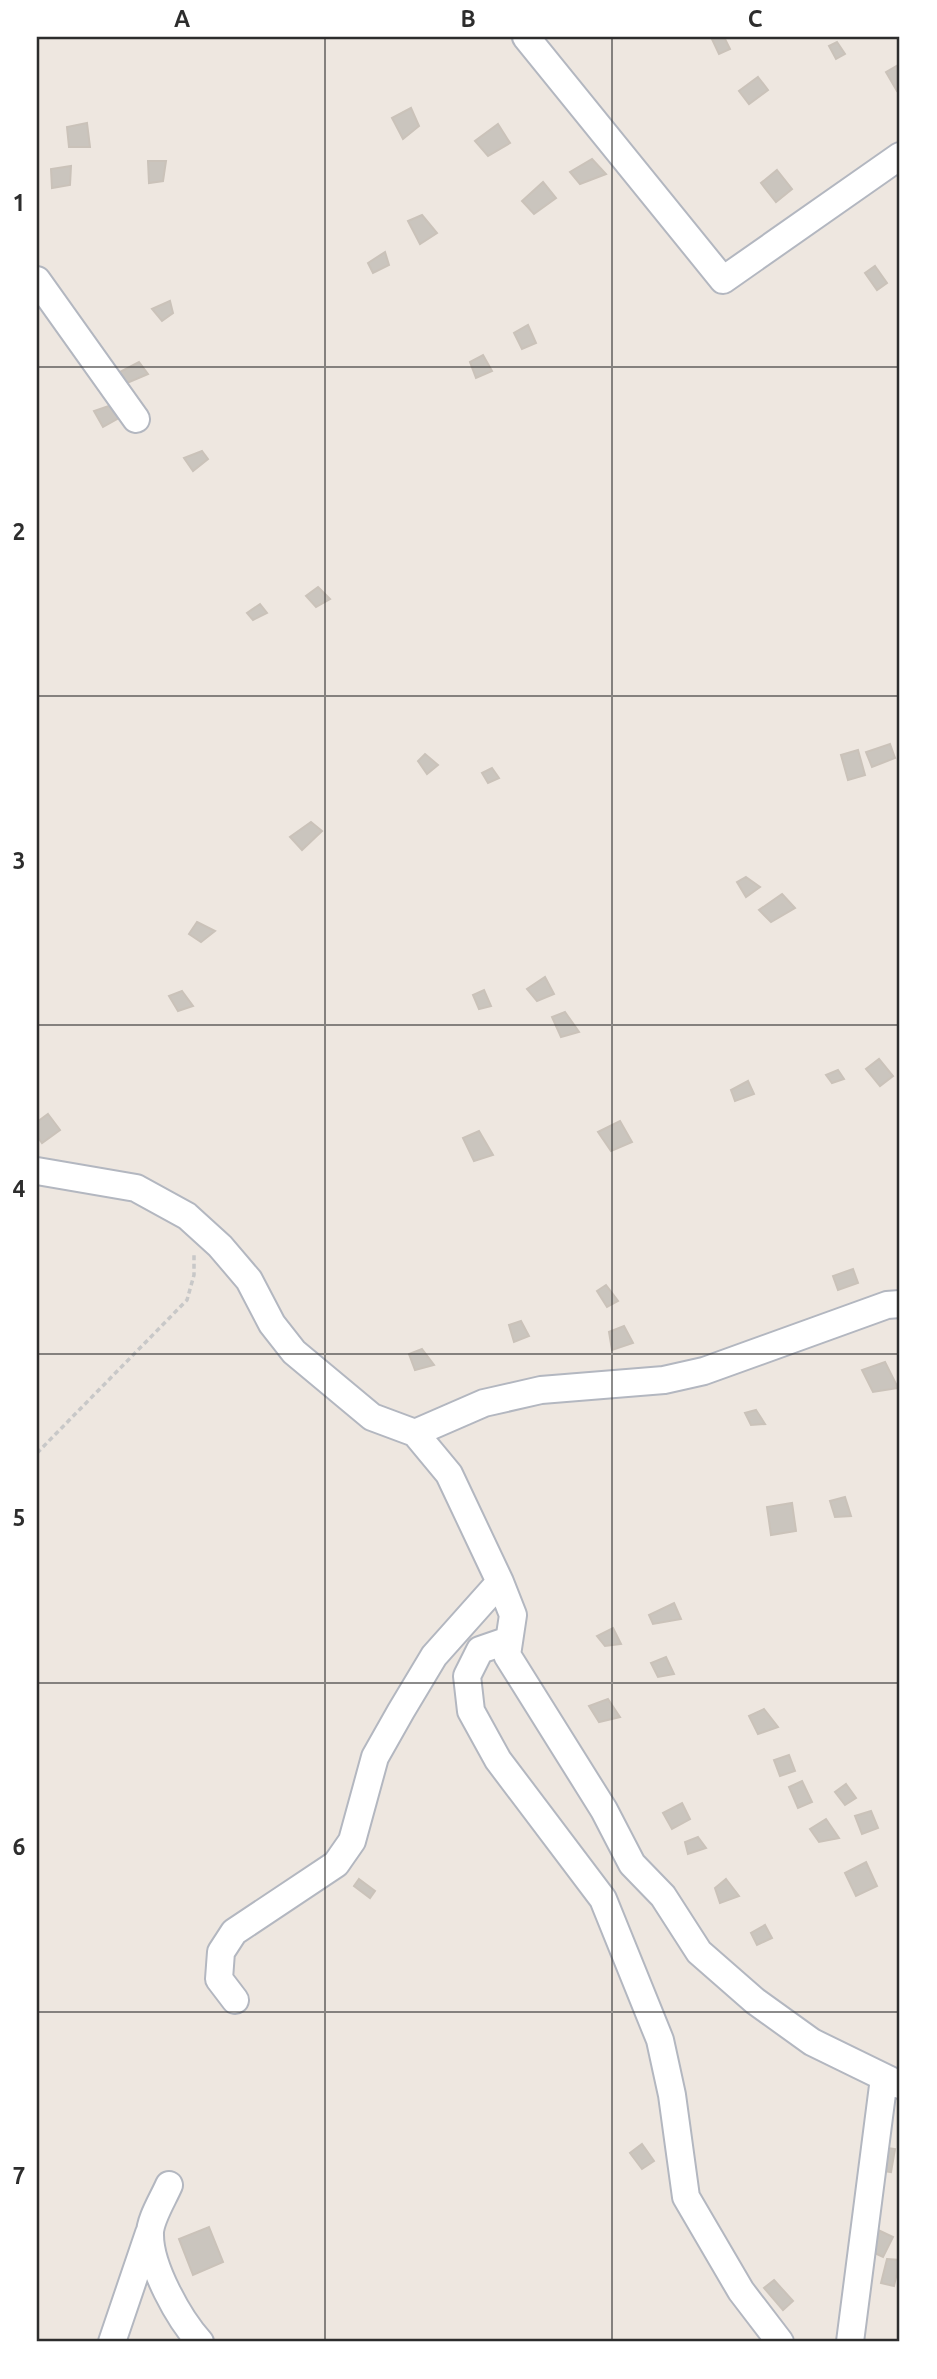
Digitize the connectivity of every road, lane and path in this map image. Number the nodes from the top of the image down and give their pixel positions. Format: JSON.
{"nodes":[{"id":1,"x":526,"y":37,"type":"edge"},
{"id":2,"x":900,"y":156,"type":"edge"},
{"id":3,"x":37,"y":279,"type":"edge"},
{"id":4,"x":136,"y":419,"type":"dead end"},
{"id":5,"x":37,"y":1171,"type":"edge"},
{"id":6,"x":192,"y":1247,"type":"dead end"},
{"id":7,"x":900,"y":1304,"type":"edge"},
{"id":8,"x":415,"y":1433,"type":"junction"},
{"id":9,"x":37,"y":1453,"type":"edge"},
{"id":10,"x":500,"y":1582,"type":"junction"},
{"id":11,"x":509,"y":1640,"type":"junction"},
{"id":12,"x":235,"y":2000,"type":"dead end"},
{"id":13,"x":892,"y":2082,"type":"edge"},
{"id":14,"x":169,"y":2185,"type":"dead end"},
{"id":15,"x":149,"y":2233,"type":"junction"},
{"id":16,"x":112,"y":2342,"type":"edge"},
{"id":17,"x":200,"y":2342,"type":"edge"},
{"id":18,"x":780,"y":2342,"type":"edge"},
{"id":19,"x":850,"y":2342,"type":"edge"}],
"edges":[{"from":1,"to":2,"type":"street"},
{"from":3,"to":4,"type":"street"},
{"from":5,"to":8,"type":"street"},
{"from":6,"to":9,"type":"path"},
{"from":7,"to":8,"type":"street"},
{"from":8,"to":10,"type":"street"},
{"from":10,"to":11,"type":"street"},
{"from":10,"to":12,"type":"street"},
{"from":11,"to":13,"type":"street"},
{"from":11,"to":18,"type":"street"},
{"from":13,"to":19,"type":"street"},
{"from":14,"to":15,"type":"street"},
{"from":15,"to":16,"type":"street"},
{"from":15,"to":17,"type":"street"}]}
